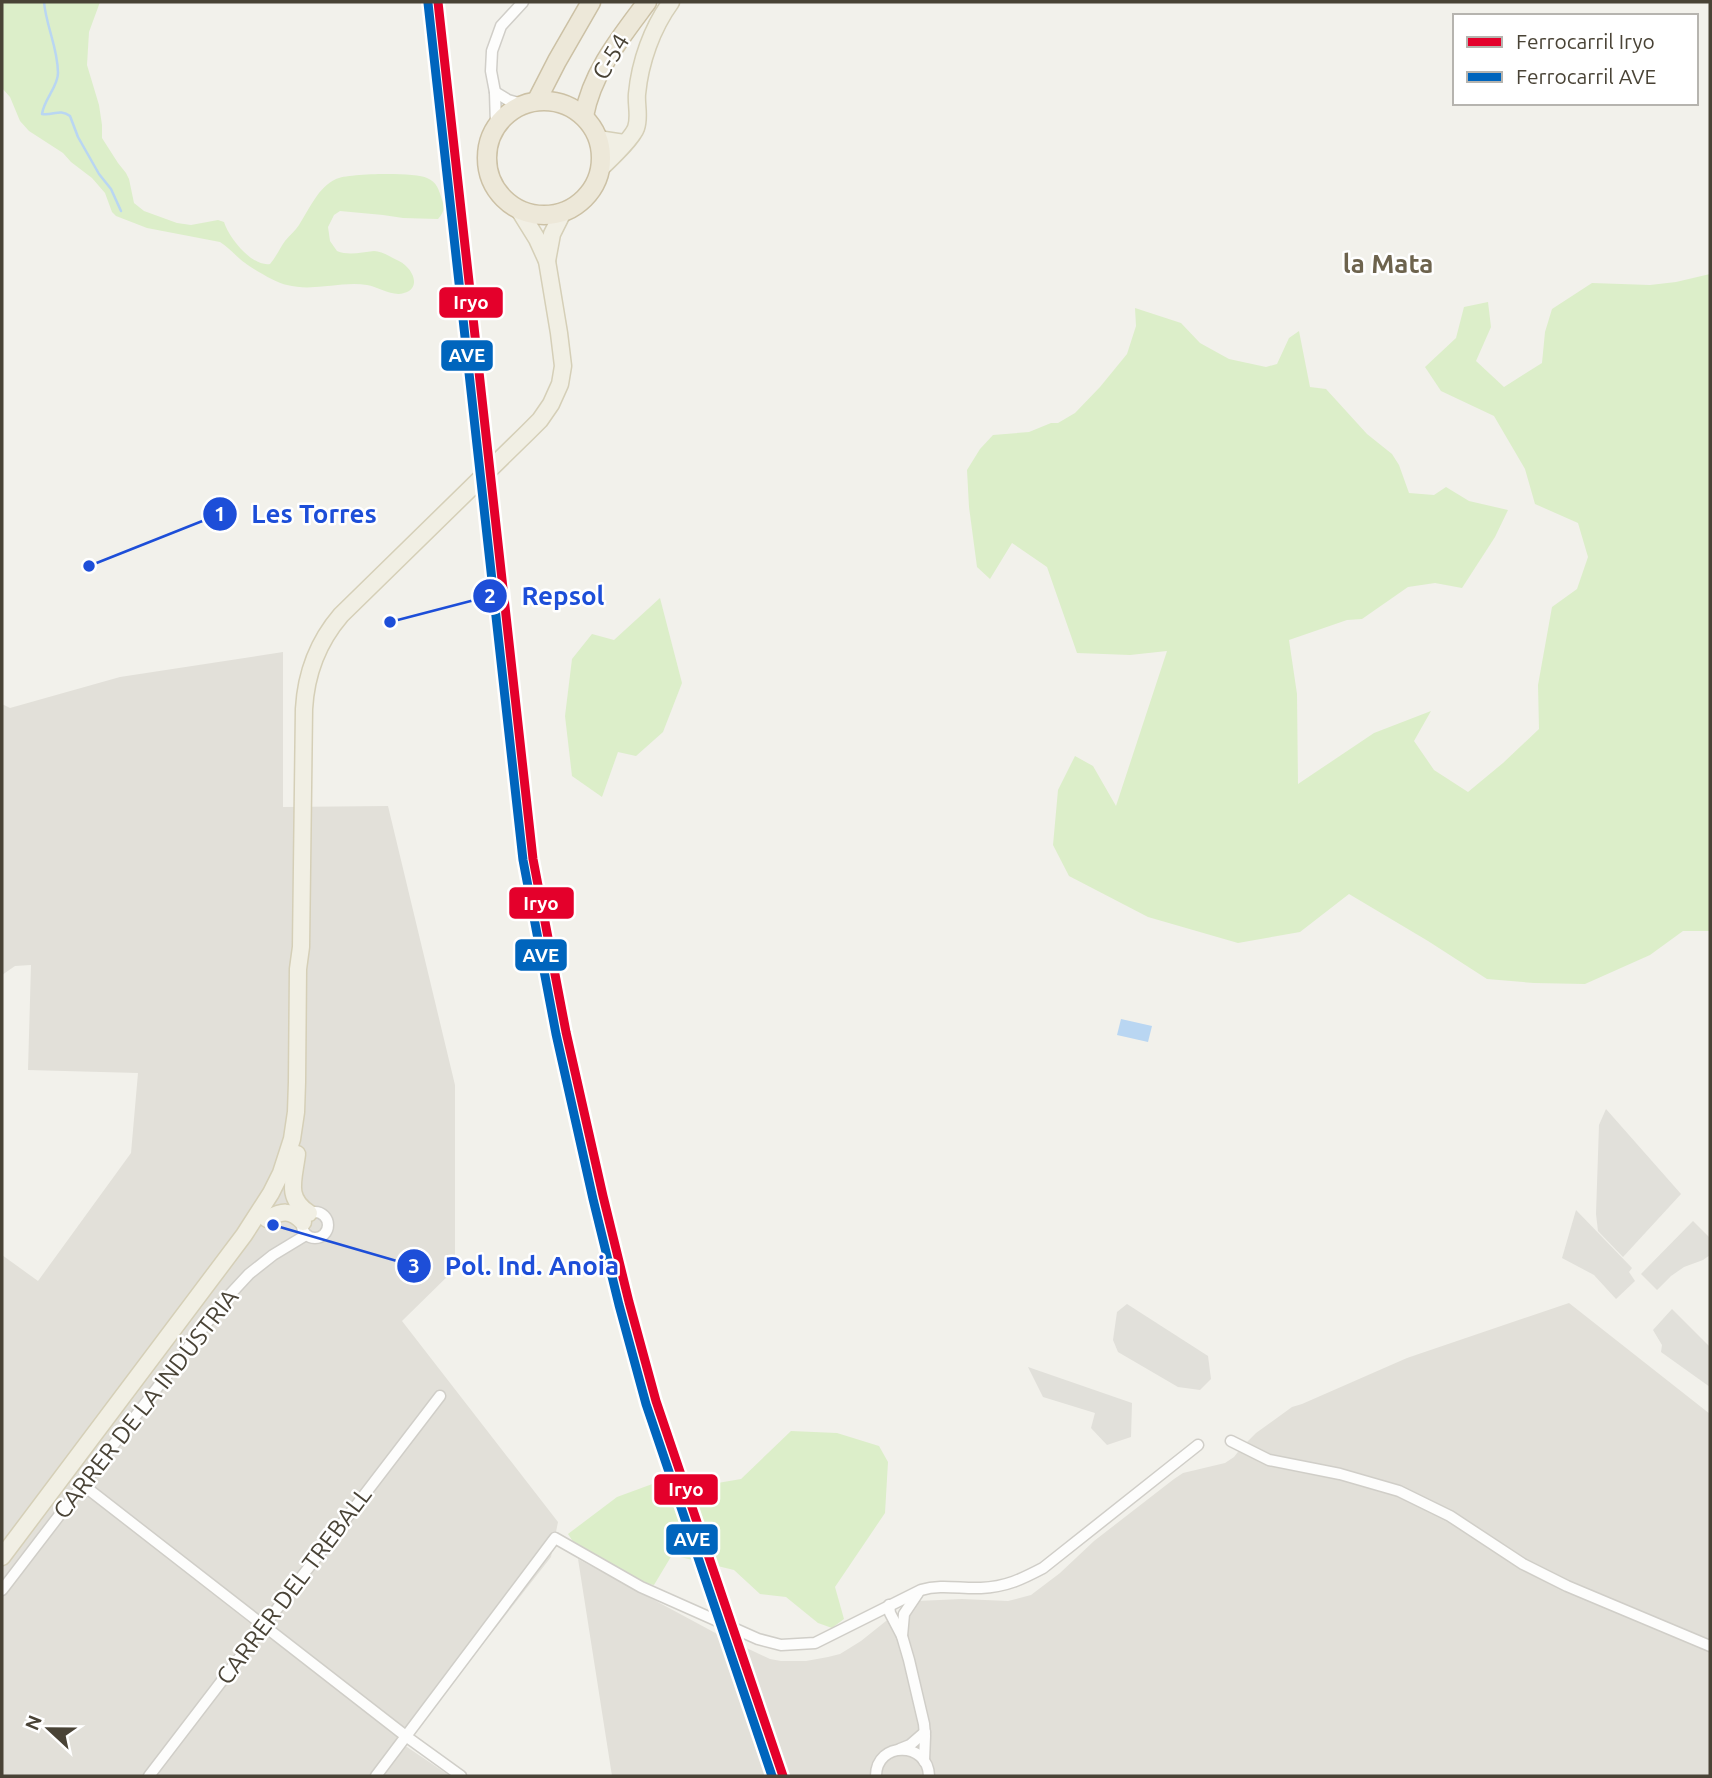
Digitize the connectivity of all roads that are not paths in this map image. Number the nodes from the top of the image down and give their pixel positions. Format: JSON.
{"nodes":[{"id":1,"x":523,"y":2,"type":"edge"},
{"id":2,"x":591,"y":2,"type":"edge"},
{"id":3,"x":648,"y":2,"type":"edge"},
{"id":4,"x":671,"y":2,"type":"edge"},
{"id":5,"x":495,"y":92,"type":"junction"},
{"id":6,"x":529,"y":102,"type":"junction"},
{"id":7,"x":584,"y":116,"type":"junction"},
{"id":8,"x":496,"y":125,"type":"junction"},
{"id":9,"x":598,"y":139,"type":"junction"},
{"id":10,"x":624,"y":143,"type":"junction"},
{"id":11,"x":600,"y":169,"type":"junction"},
{"id":12,"x":519,"y":210,"type":"junction"},
{"id":13,"x":562,"y":212,"type":"junction"},
{"id":14,"x":547,"y":261,"type":"junction"},
{"id":15,"x":301,"y":947,"type":"junction"},
{"id":16,"x":297,"y":1154,"type":"junction"},
{"id":17,"x":267,"y":1219,"type":"junction"},
{"id":18,"x":306,"y":1223,"type":"junction"},
{"id":19,"x":146,"y":1366,"type":"junction"},
{"id":20,"x":440,"y":1396,"type":"dead end"},
{"id":21,"x":1231,"y":1441,"type":"dead end"},
{"id":22,"x":1198,"y":1445,"type":"dead end"},
{"id":23,"x":83,"y":1485,"type":"junction"},
{"id":24,"x":2,"y":1557,"type":"edge"},
{"id":25,"x":2,"y":1590,"type":"edge"},
{"id":26,"x":921,"y":1590,"type":"junction"},
{"id":27,"x":890,"y":1605,"type":"junction"},
{"id":28,"x":904,"y":1614,"type":"junction"},
{"id":29,"x":871,"y":1615,"type":"junction"},
{"id":30,"x":894,"y":1622,"type":"junction"},
{"id":31,"x":264,"y":1625,"type":"junction"},
{"id":32,"x":902,"y":1636,"type":"junction"},
{"id":33,"x":1710,"y":1646,"type":"edge"},
{"id":34,"x":925,"y":1732,"type":"junction"},
{"id":35,"x":407,"y":1737,"type":"junction"},
{"id":36,"x":896,"y":1750,"type":"junction"},
{"id":37,"x":925,"y":1761,"type":"junction"},
{"id":38,"x":875,"y":1775,"type":"edge"},
{"id":39,"x":149,"y":1776,"type":"edge"},
{"id":40,"x":376,"y":1776,"type":"edge"},
{"id":41,"x":461,"y":1776,"type":"edge"},
{"id":42,"x":929,"y":1776,"type":"edge"}],
"edges":[{"from":1,"to":5,"type":"street"},
{"from":2,"to":6,"type":"highway","name":"C-54","number":"C-54"},
{"from":3,"to":7,"type":"highway","name":"C-54","number":"C-54"},
{"from":4,"to":10,"type":"main road"},
{"from":5,"to":6,"type":"street"},
{"from":5,"to":8,"type":"street"},
{"from":6,"to":7,"type":"highway"},
{"from":6,"to":8,"type":"highway"},
{"from":7,"to":9,"type":"highway"},
{"from":8,"to":12,"type":"highway"},
{"from":9,"to":10,"type":"main road"},
{"from":9,"to":11,"type":"highway"},
{"from":10,"to":11,"type":"main road"},
{"from":11,"to":13,"type":"highway"},
{"from":12,"to":13,"type":"highway"},
{"from":12,"to":14,"type":"main road"},
{"from":13,"to":14,"type":"main road"},
{"from":14,"to":15,"type":"main road"},
{"from":15,"to":16,"type":"main road"},
{"from":15,"to":19,"type":"main road"},
{"from":16,"to":17,"type":"main road"},
{"from":16,"to":18,"type":"main road"},
{"from":17,"to":18,"type":"main road"},
{"from":17,"to":19,"type":"main road"},
{"from":18,"to":23,"type":"street","name":"CARRER DE LA INDÚSTRIA"},
{"from":19,"to":24,"type":"main road"},
{"from":20,"to":31,"type":"street","name":"CARRER DEL TREBALL"},
{"from":21,"to":33,"type":"street"},
{"from":22,"to":26,"type":"street"},
{"from":23,"to":25,"type":"street","name":"CARRER DE LA INDÚSTRIA"},
{"from":23,"to":31,"type":"street"},
{"from":26,"to":27,"type":"street"},
{"from":26,"to":28,"type":"street"},
{"from":27,"to":28,"type":"street"},
{"from":27,"to":29,"type":"street"},
{"from":27,"to":30,"type":"street"},
{"from":28,"to":32,"type":"street"},
{"from":29,"to":30,"type":"street"},
{"from":29,"to":35,"type":"street"},
{"from":30,"to":32,"type":"street"},
{"from":31,"to":35,"type":"street"},
{"from":31,"to":39,"type":"street","name":"CARRER DEL TREBALL"},
{"from":32,"to":34,"type":"street"},
{"from":34,"to":36,"type":"street"},
{"from":34,"to":37,"type":"street"},
{"from":35,"to":40,"type":"street"},
{"from":35,"to":41,"type":"street"},
{"from":36,"to":37,"type":"street"},
{"from":36,"to":38,"type":"street"},
{"from":37,"to":42,"type":"street"}]}
